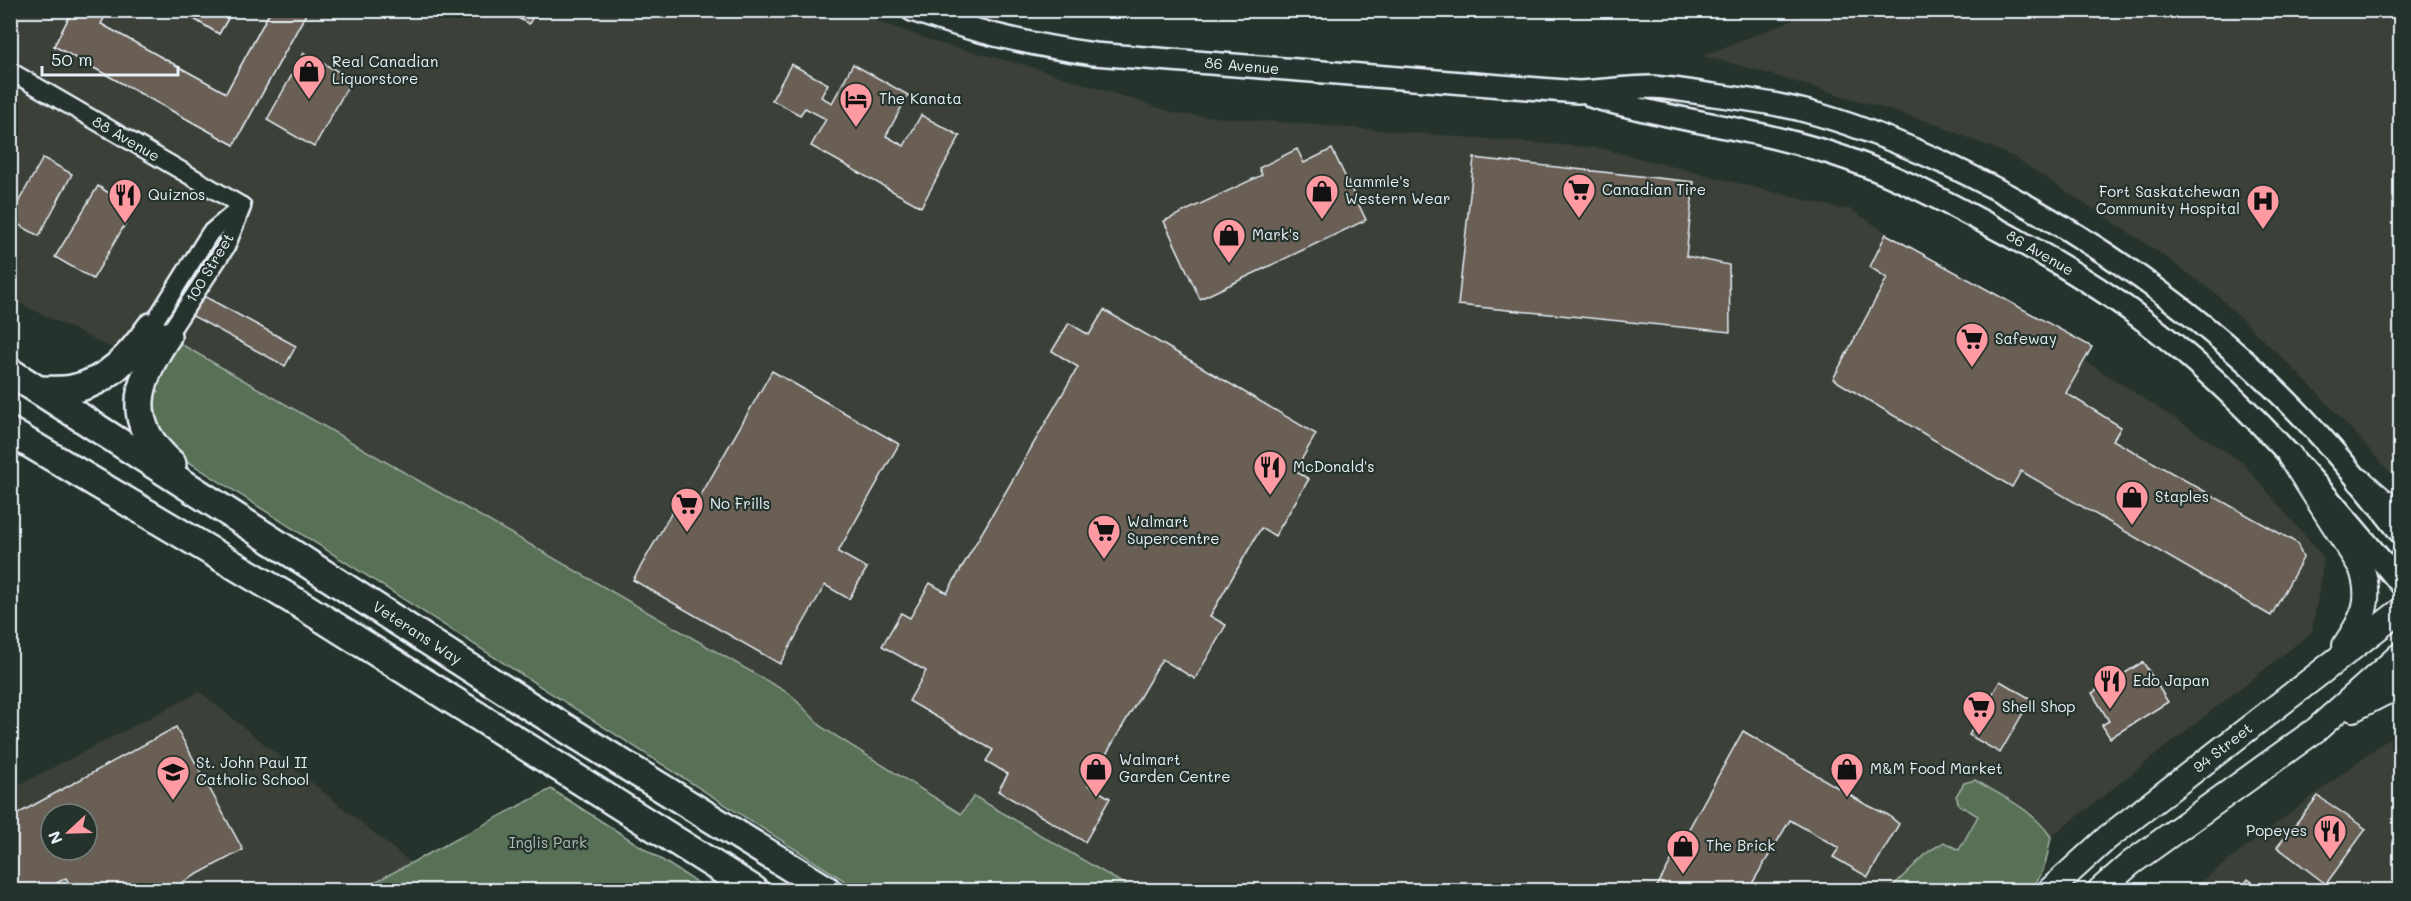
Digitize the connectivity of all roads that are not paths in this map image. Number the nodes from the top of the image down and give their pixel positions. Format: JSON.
{"nodes":[{"id":1,"x":912,"y":10,"type":"edge"},
{"id":2,"x":10,"y":71,"type":"edge"},
{"id":3,"x":1578,"y":92,"type":"junction"},
{"id":4,"x":242,"y":206,"type":"joint"},
{"id":5,"x":159,"y":331,"type":"junction"},
{"id":6,"x":10,"y":372,"type":"edge"},
{"id":7,"x":39,"y":390,"type":"junction"},
{"id":8,"x":10,"y":432,"type":"edge"},
{"id":9,"x":2290,"y":456,"type":"junction"},
{"id":10,"x":2360,"y":482,"type":"junction"},
{"id":11,"x":226,"y":509,"type":"junction"},
{"id":12,"x":2400,"y":516,"type":"edge"},
{"id":13,"x":2400,"y":532,"type":"edge"},
{"id":14,"x":2400,"y":583,"type":"edge"},
{"id":15,"x":2400,"y":610,"type":"edge"},
{"id":16,"x":2400,"y":656,"type":"edge"},
{"id":17,"x":2332,"y":662,"type":"junction"},
{"id":18,"x":2400,"y":687,"type":"edge"},
{"id":19,"x":2317,"y":729,"type":"junction"},
{"id":20,"x":754,"y":891,"type":"edge"},
{"id":21,"x":826,"y":891,"type":"edge"},
{"id":22,"x":2050,"y":891,"type":"edge"},
{"id":23,"x":2100,"y":891,"type":"edge"}],
"edges":[{"from":1,"to":3,"type":"street","name":"86 Avenue"},
{"from":2,"to":4,"type":"street","name":"88 Avenue"},
{"from":3,"to":9,"type":"street","name":"86 Avenue"},
{"from":3,"to":10,"type":"street","name":"86 Avenue"},
{"from":4,"to":5,"type":"street","name":"100 Street"},
{"from":5,"to":7,"type":"main road"},
{"from":5,"to":11,"type":"main road"},
{"from":6,"to":7,"type":"main road","name":"Veterans Way"},
{"from":7,"to":11,"type":"main road","name":"Veterans Way"},
{"from":8,"to":20,"type":"main road"},
{"from":9,"to":14,"type":"street","name":"86 Avenue"},
{"from":9,"to":17,"type":"main road"},
{"from":10,"to":12,"type":"main road"},
{"from":10,"to":13,"type":"street","name":"86 Avenue"},
{"from":11,"to":21,"type":"main road","name":"Veterans Way"},
{"from":15,"to":17,"type":"main road","name":"94 Street"},
{"from":16,"to":19,"type":"main road"},
{"from":17,"to":22,"type":"main road","name":"94 Street"},
{"from":18,"to":19,"type":"main road"},
{"from":19,"to":23,"type":"main road"}]}
